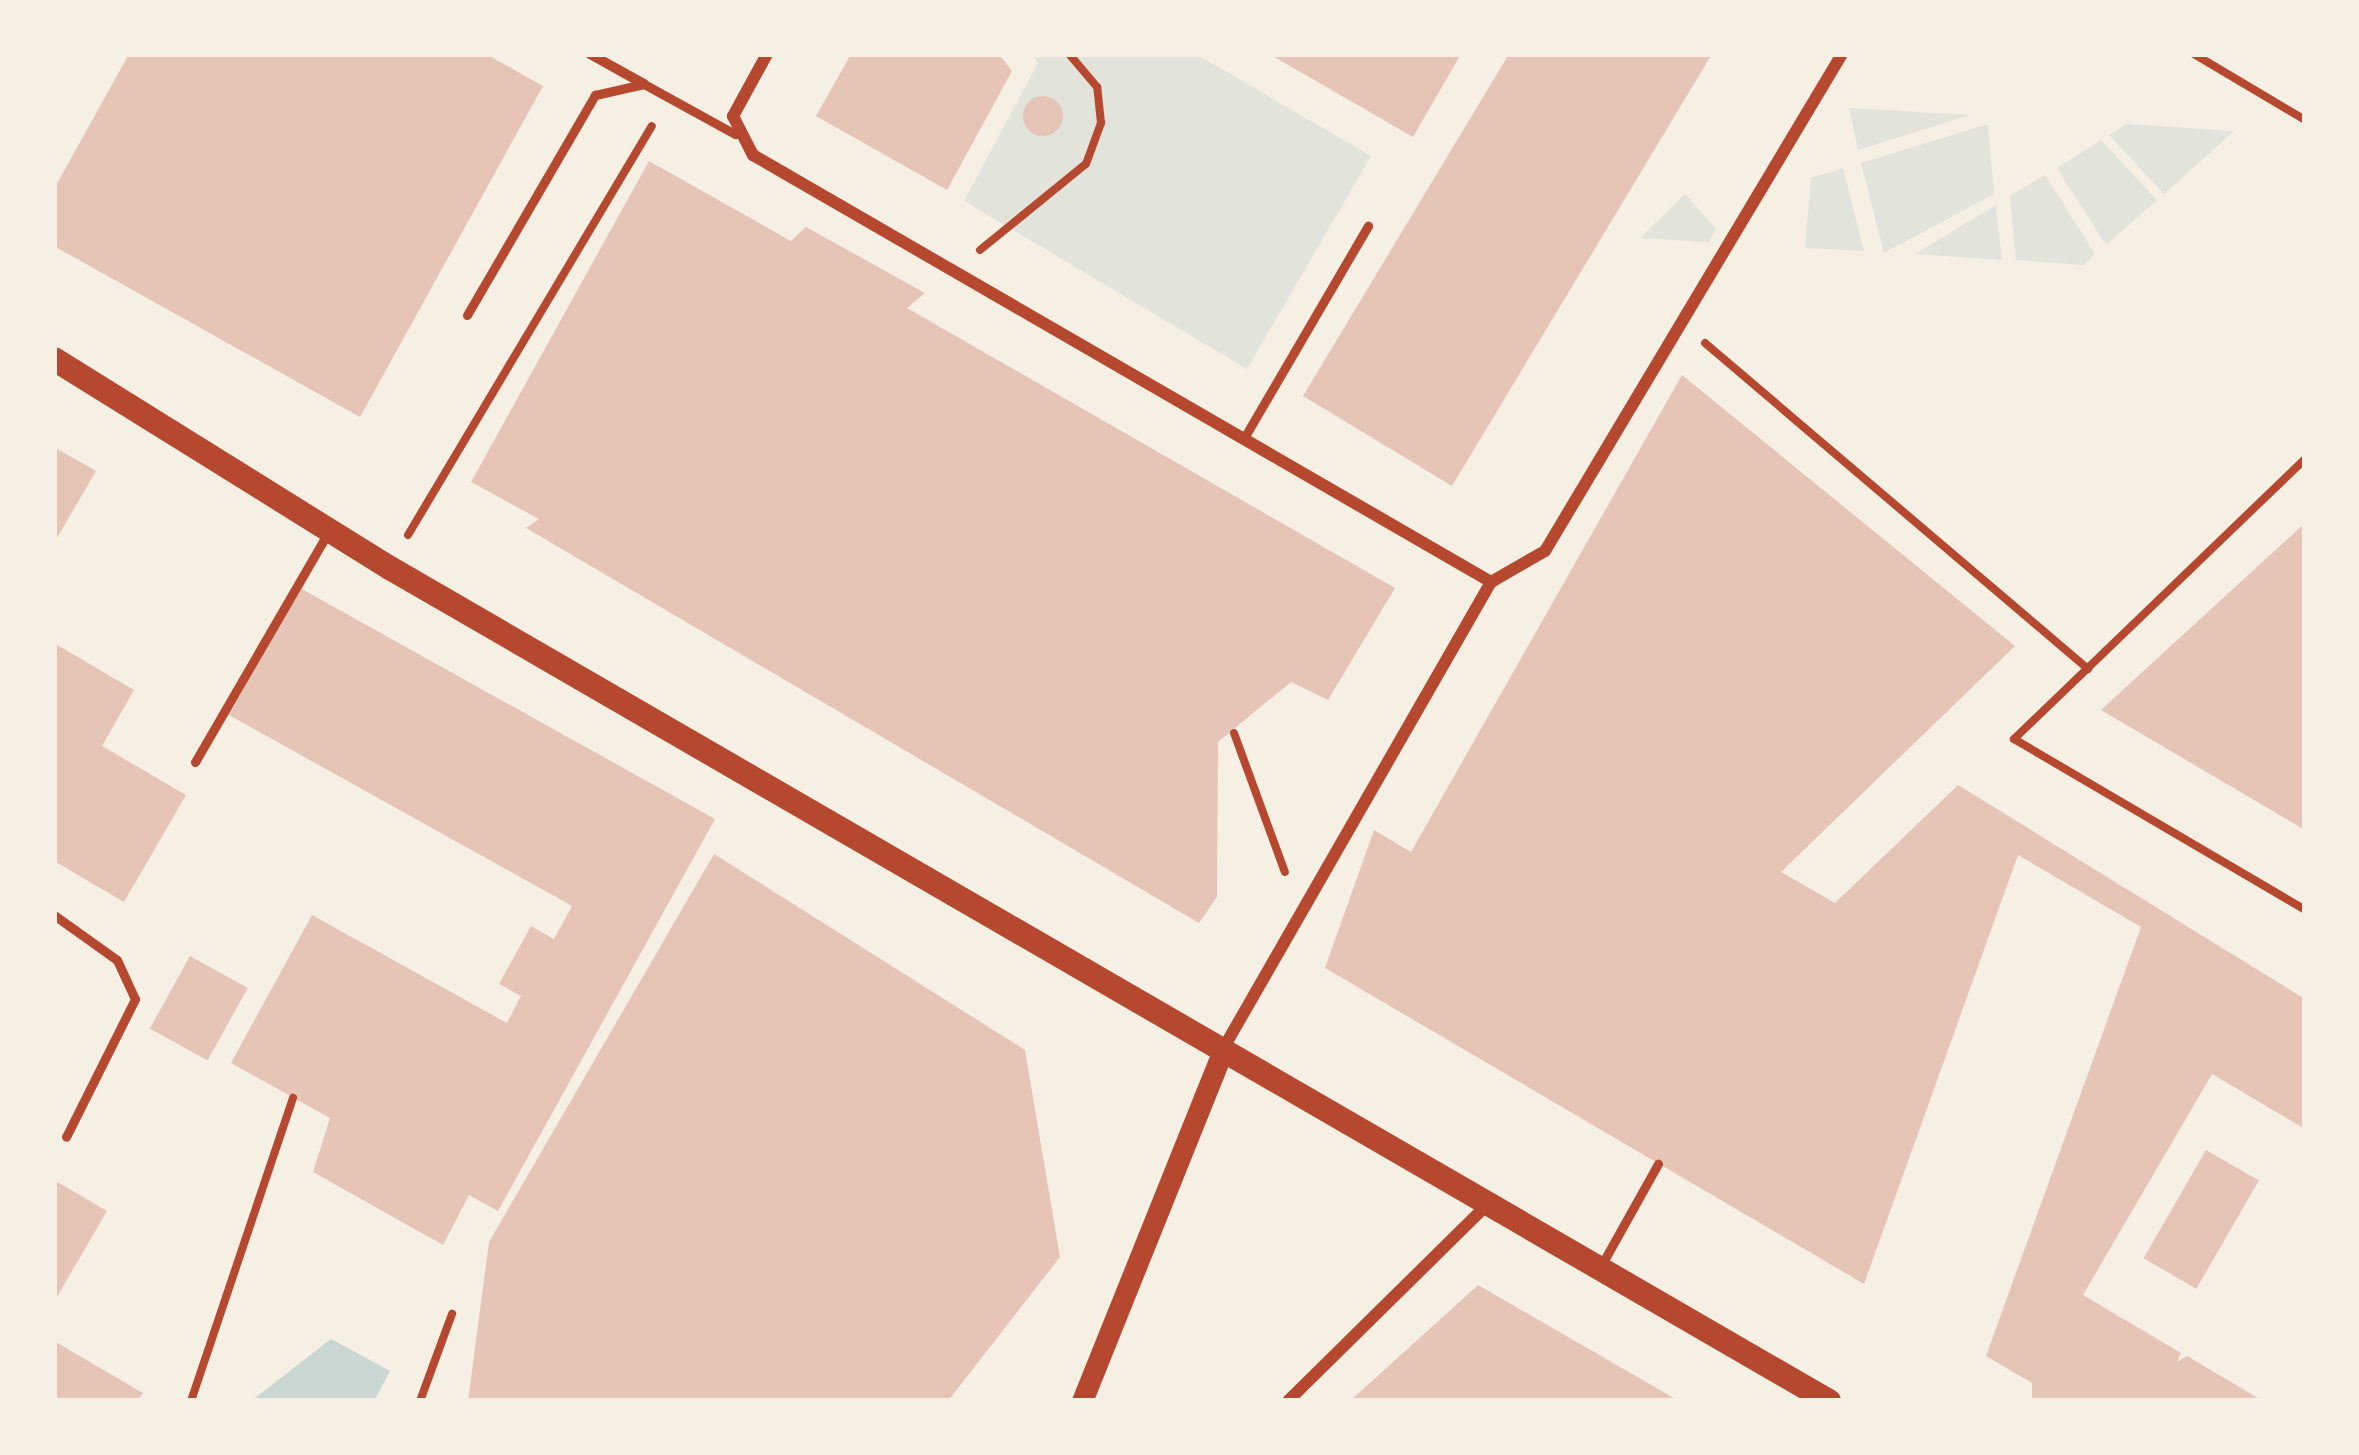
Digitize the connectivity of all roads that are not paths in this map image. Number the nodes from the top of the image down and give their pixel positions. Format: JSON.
{"nodes":[{"id":1,"x":590,"y":54,"type":"edge"},
{"id":2,"x":766,"y":54,"type":"edge"},
{"id":3,"x":1842,"y":54,"type":"edge"},
{"id":4,"x":644,"y":84,"type":"junction"},
{"id":5,"x":735,"y":134,"type":"junction"},
{"id":6,"x":1368,"y":226,"type":"dead end"},
{"id":7,"x":466,"y":315,"type":"dead end"},
{"id":8,"x":54,"y":359,"type":"edge"},
{"id":9,"x":1244,"y":438,"type":"junction"},
{"id":10,"x":330,"y":530,"type":"junction"},
{"id":11,"x":1491,"y":582,"type":"junction"},
{"id":12,"x":195,"y":762,"type":"dead end"},
{"id":13,"x":54,"y":915,"type":"edge"},
{"id":14,"x":1222,"y":1050,"type":"junction"},
{"id":15,"x":66,"y":1137,"type":"dead end"},
{"id":16,"x":1658,"y":1164,"type":"dead end"},
{"id":17,"x":1488,"y":1204,"type":"junction"},
{"id":18,"x":1600,"y":1268,"type":"junction"},
{"id":19,"x":1082,"y":1401,"type":"edge"},
{"id":20,"x":1288,"y":1401,"type":"edge"},
{"id":21,"x":1829,"y":1401,"type":"edge"}],
"edges":[{"from":1,"to":4,"type":"street"},
{"from":2,"to":5,"type":"street"},
{"from":3,"to":11,"type":"street"},
{"from":4,"to":5,"type":"lane"},
{"from":4,"to":7,"type":"lane"},
{"from":5,"to":9,"type":"street"},
{"from":6,"to":9,"type":"lane"},
{"from":8,"to":10,"type":"main road"},
{"from":9,"to":11,"type":"street"},
{"from":10,"to":12,"type":"lane"},
{"from":10,"to":14,"type":"main road"},
{"from":11,"to":14,"type":"street"},
{"from":13,"to":15,"type":"lane"},
{"from":14,"to":17,"type":"main road"},
{"from":14,"to":19,"type":"street"},
{"from":16,"to":18,"type":"lane"},
{"from":17,"to":18,"type":"main road"},
{"from":17,"to":20,"type":"street"},
{"from":18,"to":21,"type":"main road"}]}
